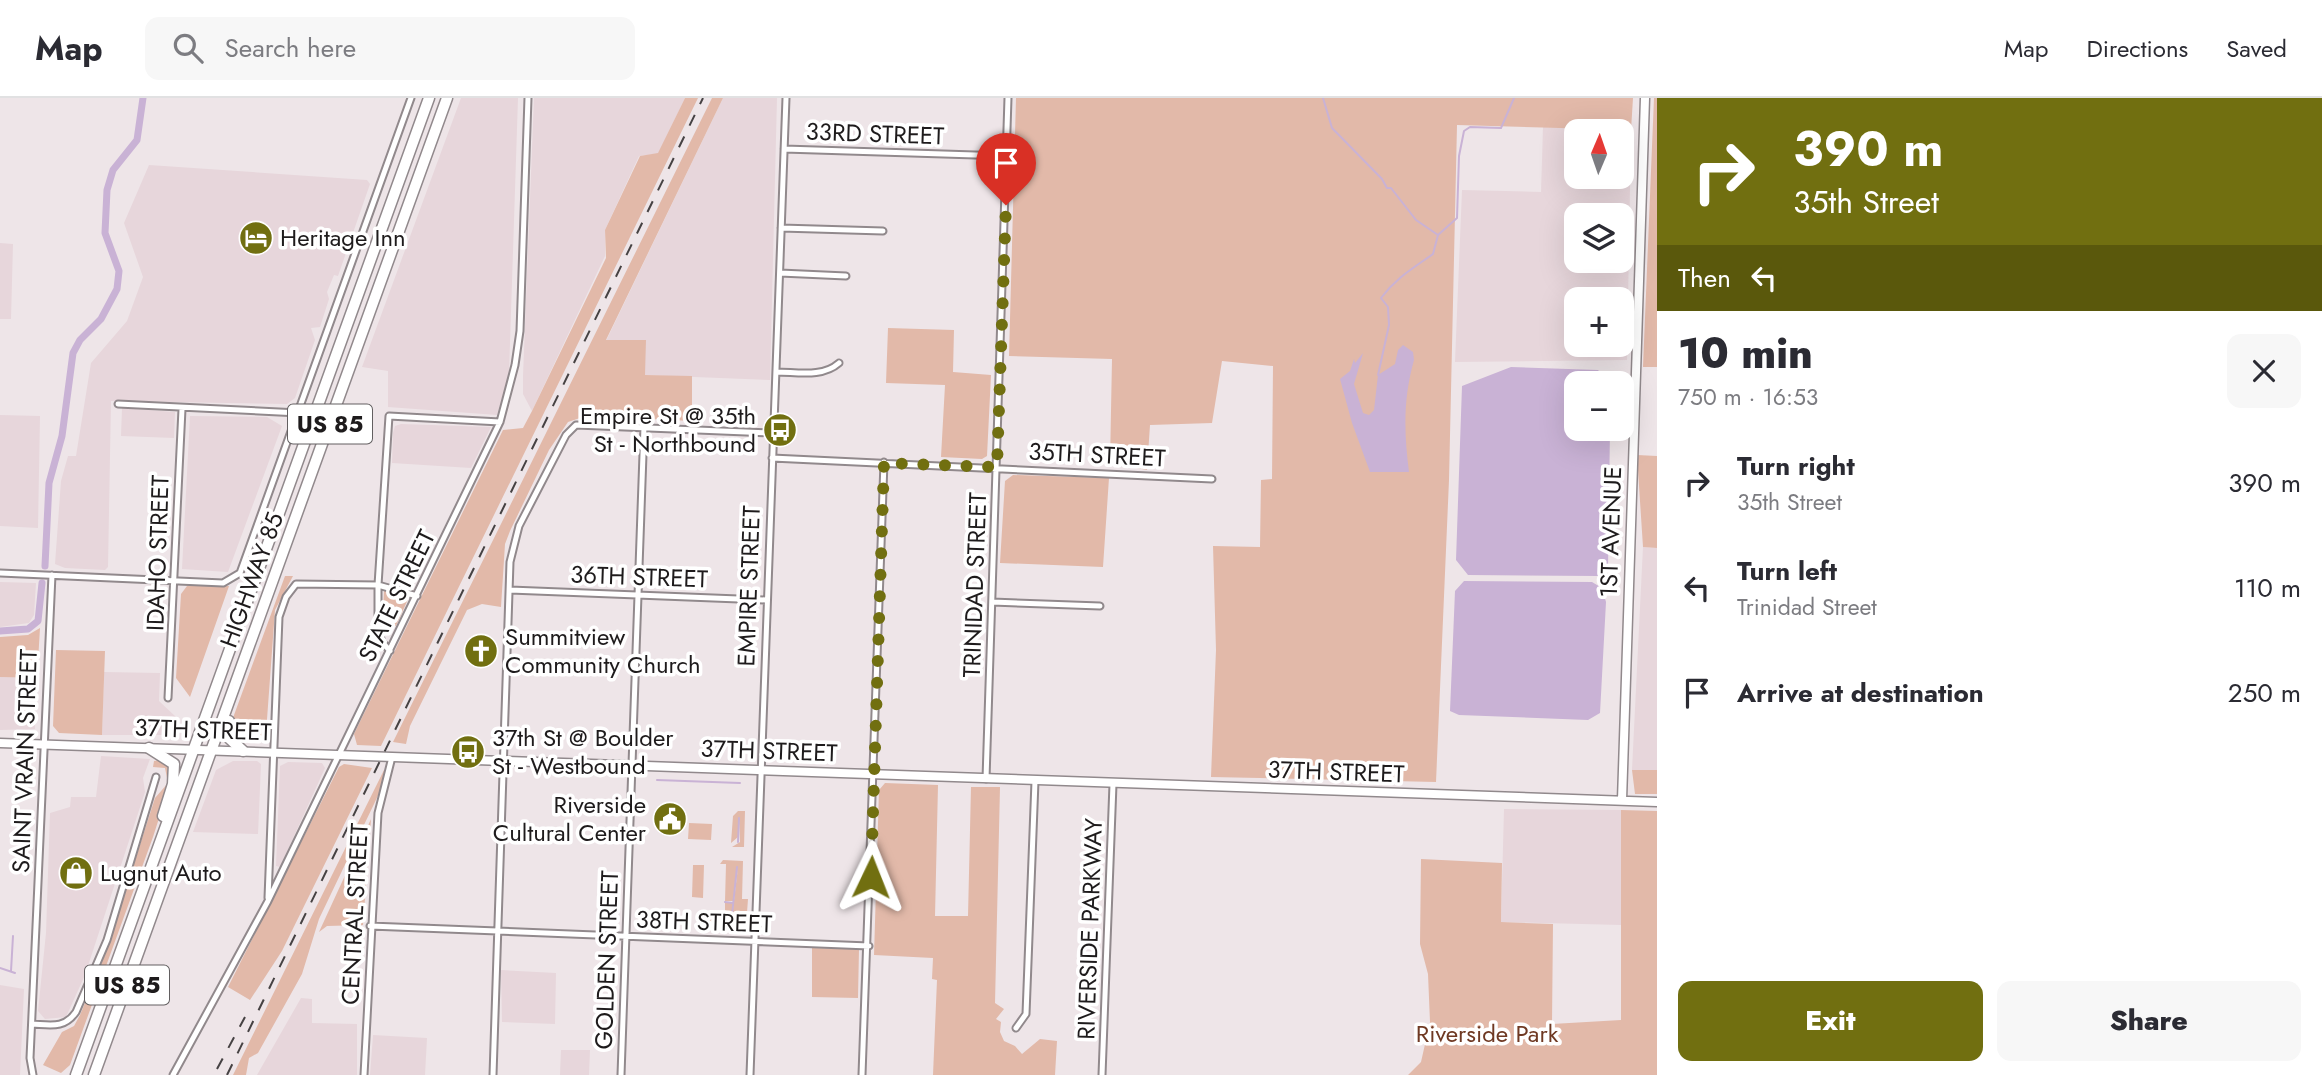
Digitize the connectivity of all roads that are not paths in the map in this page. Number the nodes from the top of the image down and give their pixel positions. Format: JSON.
{"nodes":[{"id":1,"x":411,"y":98,"type":"edge"},
{"id":2,"x":429,"y":98,"type":"edge"},
{"id":3,"x":447,"y":98,"type":"edge"},
{"id":4,"x":528,"y":98,"type":"edge"},
{"id":5,"x":786,"y":98,"type":"edge"},
{"id":6,"x":1008,"y":98,"type":"edge"},
{"id":7,"x":1645,"y":98,"type":"edge"},
{"id":8,"x":784,"y":149,"type":"junction"},
{"id":9,"x":1007,"y":156,"type":"junction"},
{"id":10,"x":781,"y":228,"type":"junction"},
{"id":11,"x":883,"y":231,"type":"dead end"},
{"id":12,"x":779,"y":273,"type":"junction"},
{"id":13,"x":846,"y":276,"type":"dead end"},
{"id":14,"x":839,"y":363,"type":"dead end"},
{"id":15,"x":776,"y":372,"type":"junction"},
{"id":16,"x":118,"y":404,"type":"dead end"},
{"id":17,"x":181,"y":409,"type":"junction"},
{"id":18,"x":299,"y":413,"type":"junction"},
{"id":19,"x":500,"y":422,"type":"junction"},
{"id":20,"x":644,"y":426,"type":"junction"},
{"id":21,"x":773,"y":433,"type":"junction"},
{"id":22,"x":772,"y":458,"type":"junction"},
{"id":23,"x":884,"y":463,"type":"junction"},
{"id":24,"x":997,"y":467,"type":"junction"},
{"id":25,"x":1212,"y":478,"type":"dead end"},
{"id":26,"x":0,"y":573,"type":"edge"},
{"id":27,"x":52,"y":575,"type":"junction"},
{"id":28,"x":176,"y":580,"type":"junction"},
{"id":29,"x":378,"y":585,"type":"junction"},
{"id":30,"x":510,"y":590,"type":"junction"},
{"id":31,"x":638,"y":594,"type":"junction"},
{"id":32,"x":417,"y":596,"type":"junction"},
{"id":33,"x":766,"y":600,"type":"junction"},
{"id":34,"x":992,"y":602,"type":"junction"},
{"id":35,"x":1100,"y":606,"type":"dead end"},
{"id":36,"x":257,"y":627,"type":"junction"},
{"id":37,"x":390,"y":651,"type":"junction"},
{"id":38,"x":168,"y":698,"type":"dead end"},
{"id":39,"x":0,"y":743,"type":"edge"},
{"id":40,"x":44,"y":745,"type":"junction"},
{"id":41,"x":149,"y":748,"type":"junction"},
{"id":42,"x":194,"y":750,"type":"junction"},
{"id":43,"x":212,"y":750,"type":"junction"},
{"id":44,"x":243,"y":751,"type":"junction"},
{"id":45,"x":272,"y":751,"type":"junction"},
{"id":46,"x":339,"y":755,"type":"junction"},
{"id":47,"x":393,"y":757,"type":"junction"},
{"id":48,"x":503,"y":761,"type":"junction"},
{"id":49,"x":631,"y":765,"type":"junction"},
{"id":50,"x":760,"y":770,"type":"junction"},
{"id":51,"x":872,"y":774,"type":"junction"},
{"id":52,"x":156,"y":777,"type":"dead end"},
{"id":53,"x":986,"y":779,"type":"junction"},
{"id":54,"x":1035,"y":781,"type":"junction"},
{"id":55,"x":1113,"y":784,"type":"junction"},
{"id":56,"x":1622,"y":800,"type":"junction"},
{"id":57,"x":1657,"y":802,"type":"edge"},
{"id":58,"x":161,"y":840,"type":"junction"},
{"id":59,"x":268,"y":901,"type":"junction"},
{"id":60,"x":370,"y":926,"type":"junction"},
{"id":61,"x":497,"y":932,"type":"junction"},
{"id":62,"x":625,"y":936,"type":"junction"},
{"id":63,"x":755,"y":942,"type":"junction"},
{"id":64,"x":869,"y":946,"type":"junction"},
{"id":65,"x":32,"y":1024,"type":"junction"},
{"id":66,"x":1016,"y":1027,"type":"dead end"},
{"id":67,"x":33,"y":1075,"type":"edge"},
{"id":68,"x":76,"y":1075,"type":"edge"},
{"id":69,"x":94,"y":1075,"type":"edge"},
{"id":70,"x":173,"y":1075,"type":"edge"},
{"id":71,"x":363,"y":1075,"type":"edge"},
{"id":72,"x":493,"y":1075,"type":"edge"},
{"id":73,"x":621,"y":1075,"type":"edge"},
{"id":74,"x":750,"y":1075,"type":"edge"},
{"id":75,"x":862,"y":1075,"type":"edge"},
{"id":76,"x":1102,"y":1075,"type":"edge"}],
"edges":[{"from":1,"to":18,"type":"street"},
{"from":2,"to":42,"type":"highway","name":"HIGHWAY 85","number":"US 85"},
{"from":3,"to":36,"type":"highway","name":"HIGHWAY 85","number":"US 85"},
{"from":4,"to":19,"type":"street","name":"STATE STREET"},
{"from":5,"to":8,"type":"street","name":"EMPIRE STREET"},
{"from":6,"to":9,"type":"street","name":"TRINIDAD STREET"},
{"from":7,"to":56,"type":"main road","name":"1ST AVENUE"},
{"from":8,"to":9,"type":"street","name":"33RD STREET"},
{"from":8,"to":10,"type":"street","name":"EMPIRE STREET"},
{"from":9,"to":24,"type":"street","name":"TRINIDAD STREET"},
{"from":10,"to":11,"type":"street"},
{"from":10,"to":12,"type":"street","name":"EMPIRE STREET"},
{"from":12,"to":13,"type":"street"},
{"from":12,"to":15,"type":"street","name":"EMPIRE STREET"},
{"from":14,"to":15,"type":"street"},
{"from":15,"to":21,"type":"street","name":"EMPIRE STREET"},
{"from":16,"to":17,"type":"street"},
{"from":17,"to":18,"type":"street"},
{"from":17,"to":28,"type":"street","name":"IDAHO STREET"},
{"from":18,"to":28,"type":"street"},
{"from":19,"to":29,"type":"street"},
{"from":19,"to":32,"type":"street","name":"STATE STREET"},
{"from":20,"to":21,"type":"street"},
{"from":20,"to":30,"type":"street"},
{"from":20,"to":31,"type":"street","name":"GOLDEN STREET"},
{"from":21,"to":22,"type":"street","name":"EMPIRE STREET"},
{"from":22,"to":23,"type":"street","name":"35TH STREET"},
{"from":22,"to":33,"type":"street","name":"EMPIRE STREET"},
{"from":23,"to":24,"type":"street","name":"35TH STREET"},
{"from":23,"to":51,"type":"street"},
{"from":24,"to":25,"type":"street","name":"35TH STREET"},
{"from":24,"to":34,"type":"street","name":"TRINIDAD STREET"},
{"from":26,"to":27,"type":"street"},
{"from":27,"to":28,"type":"street"},
{"from":27,"to":40,"type":"street","name":"SAINT VRAIN STREET"},
{"from":28,"to":38,"type":"street","name":"IDAHO STREET"},
{"from":29,"to":32,"type":"street"},
{"from":29,"to":37,"type":"street"},
{"from":29,"to":45,"type":"street"},
{"from":30,"to":31,"type":"street","name":"36TH STREET"},
{"from":30,"to":48,"type":"street"},
{"from":31,"to":33,"type":"street","name":"36TH STREET"},
{"from":31,"to":49,"type":"street","name":"GOLDEN STREET"},
{"from":32,"to":37,"type":"street","name":"STATE STREET"},
{"from":33,"to":50,"type":"street","name":"EMPIRE STREET"},
{"from":34,"to":35,"type":"street"},
{"from":34,"to":53,"type":"street","name":"TRINIDAD STREET"},
{"from":36,"to":43,"type":"highway","name":"HIGHWAY 85","number":"US 85"},
{"from":36,"to":44,"type":"highway"},
{"from":37,"to":46,"type":"street","name":"STATE STREET"},
{"from":39,"to":40,"type":"main road","name":"37TH STREET"},
{"from":40,"to":41,"type":"main road","name":"37TH STREET"},
{"from":40,"to":65,"type":"street","name":"SAINT VRAIN STREET"},
{"from":41,"to":42,"type":"main road","name":"37TH STREET"},
{"from":41,"to":58,"type":"highway"},
{"from":42,"to":43,"type":"main road","name":"37TH STREET"},
{"from":42,"to":58,"type":"highway","name":"HIGHWAY 85","number":"US 85"},
{"from":43,"to":44,"type":"main road","name":"37TH STREET"},
{"from":43,"to":69,"type":"highway","name":"HIGHWAY 85","number":"US 85"},
{"from":44,"to":45,"type":"main road","name":"37TH STREET"},
{"from":45,"to":46,"type":"main road","name":"37TH STREET"},
{"from":45,"to":59,"type":"street"},
{"from":46,"to":47,"type":"main road","name":"37TH STREET"},
{"from":46,"to":59,"type":"street","name":"STATE STREET"},
{"from":47,"to":48,"type":"main road","name":"37TH STREET"},
{"from":47,"to":60,"type":"street","name":"CENTRAL STREET"},
{"from":48,"to":49,"type":"main road","name":"37TH STREET"},
{"from":48,"to":61,"type":"street"},
{"from":49,"to":50,"type":"main road","name":"37TH STREET"},
{"from":49,"to":62,"type":"street","name":"GOLDEN STREET"},
{"from":50,"to":51,"type":"main road","name":"37TH STREET"},
{"from":50,"to":63,"type":"street","name":"EMPIRE STREET"},
{"from":51,"to":53,"type":"main road","name":"37TH STREET"},
{"from":51,"to":64,"type":"street"},
{"from":52,"to":65,"type":"street"},
{"from":53,"to":54,"type":"main road","name":"37TH STREET"},
{"from":54,"to":55,"type":"main road","name":"37TH STREET"},
{"from":54,"to":66,"type":"street"},
{"from":55,"to":56,"type":"main road","name":"37TH STREET"},
{"from":55,"to":76,"type":"street","name":"RIVERSIDE PARKWAY"},
{"from":56,"to":57,"type":"main road","name":"37TH STREET"},
{"from":58,"to":68,"type":"highway","name":"HIGHWAY 85","number":"US 85"},
{"from":59,"to":70,"type":"street","name":"STATE STREET"},
{"from":60,"to":61,"type":"street","name":"38TH STREET"},
{"from":60,"to":71,"type":"street","name":"CENTRAL STREET"},
{"from":61,"to":62,"type":"street","name":"38TH STREET"},
{"from":61,"to":72,"type":"street"},
{"from":62,"to":63,"type":"street","name":"38TH STREET"},
{"from":62,"to":73,"type":"street","name":"GOLDEN STREET"},
{"from":63,"to":64,"type":"street","name":"38TH STREET"},
{"from":63,"to":74,"type":"street","name":"EMPIRE STREET"},
{"from":64,"to":75,"type":"street"},
{"from":65,"to":67,"type":"street","name":"SAINT VRAIN STREET"}]}
